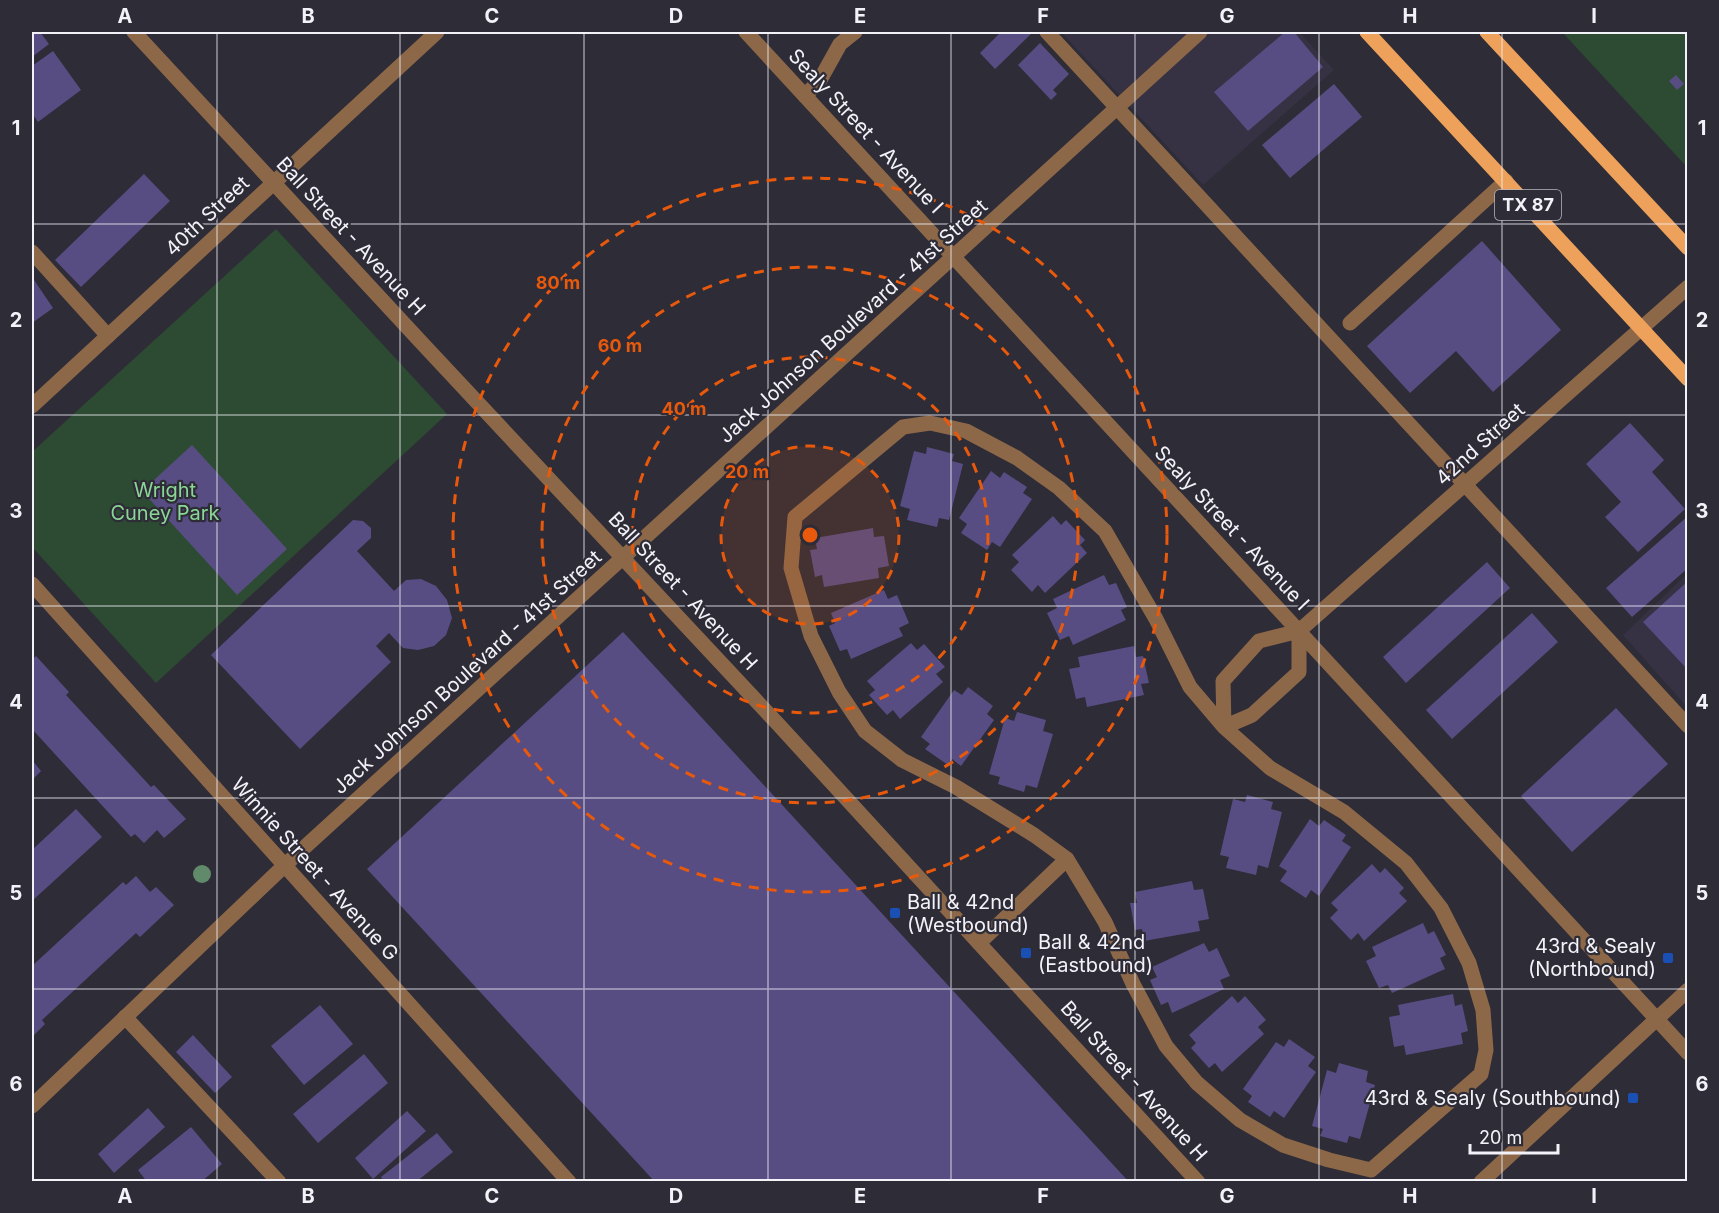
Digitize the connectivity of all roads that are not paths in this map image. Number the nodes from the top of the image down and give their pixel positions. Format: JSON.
{"nodes":[{"id":1,"x":134,"y":32,"type":"edge"},
{"id":2,"x":437,"y":32,"type":"edge"},
{"id":3,"x":746,"y":32,"type":"edge"},
{"id":4,"x":855,"y":32,"type":"edge"},
{"id":5,"x":1047,"y":32,"type":"edge"},
{"id":6,"x":1200,"y":32,"type":"edge"},
{"id":7,"x":1367,"y":32,"type":"edge"},
{"id":8,"x":1487,"y":32,"type":"edge"},
{"id":9,"x":805,"y":96,"type":"junction"},
{"id":10,"x":1118,"y":107,"type":"junction"},
{"id":11,"x":1506,"y":181,"type":"junction"},
{"id":12,"x":273,"y":182,"type":"junction"},
{"id":13,"x":1688,"y":248,"type":"edge"},
{"id":14,"x":32,"y":252,"type":"edge"},
{"id":15,"x":953,"y":257,"type":"junction"},
{"id":16,"x":1688,"y":287,"type":"edge"},
{"id":17,"x":1350,"y":323,"type":"dead end"},
{"id":18,"x":1642,"y":329,"type":"junction"},
{"id":19,"x":108,"y":336,"type":"junction"},
{"id":20,"x":1688,"y":379,"type":"edge"},
{"id":21,"x":32,"y":406,"type":"edge"},
{"id":22,"x":1465,"y":485,"type":"junction"},
{"id":23,"x":623,"y":558,"type":"junction"},
{"id":24,"x":32,"y":584,"type":"edge"},
{"id":25,"x":1299,"y":632,"type":"junction"},
{"id":26,"x":1688,"y":726,"type":"edge"},
{"id":27,"x":1224,"y":727,"type":"junction"},
{"id":28,"x":1067,"y":859,"type":"junction"},
{"id":29,"x":284,"y":866,"type":"junction"},
{"id":30,"x":979,"y":943,"type":"junction"},
{"id":31,"x":1688,"y":990,"type":"edge"},
{"id":32,"x":125,"y":1017,"type":"junction"},
{"id":33,"x":1656,"y":1019,"type":"junction"},
{"id":34,"x":1688,"y":1053,"type":"edge"},
{"id":35,"x":32,"y":1106,"type":"edge"},
{"id":36,"x":279,"y":1182,"type":"edge"},
{"id":37,"x":569,"y":1182,"type":"edge"},
{"id":38,"x":1198,"y":1182,"type":"edge"},
{"id":39,"x":1481,"y":1182,"type":"edge"}],
"edges":[{"from":1,"to":12,"type":"street","name":"Ball Street - Avenue H"},
{"from":2,"to":12,"type":"street","name":"40th Street"},
{"from":3,"to":9,"type":"street","name":"Sealy Street - Avenue I"},
{"from":4,"to":9,"type":"street"},
{"from":5,"to":10,"type":"street"},
{"from":6,"to":10,"type":"street","name":"Jack Johnson Boulevard - 41st Street"},
{"from":7,"to":11,"type":"main road","number":"TX 87"},
{"from":8,"to":13,"type":"main road"},
{"from":9,"to":15,"type":"street","name":"Sealy Street - Avenue I"},
{"from":10,"to":15,"type":"street","name":"Jack Johnson Boulevard - 41st Street"},
{"from":10,"to":22,"type":"street"},
{"from":11,"to":17,"type":"street"},
{"from":11,"to":18,"type":"main road","number":"TX 87"},
{"from":12,"to":19,"type":"street","name":"40th Street"},
{"from":12,"to":23,"type":"street","name":"Ball Street - Avenue H"},
{"from":14,"to":19,"type":"street"},
{"from":15,"to":23,"type":"street","name":"Jack Johnson Boulevard - 41st Street"},
{"from":15,"to":25,"type":"street","name":"Sealy Street - Avenue I"},
{"from":16,"to":18,"type":"street","name":"42nd Street"},
{"from":18,"to":20,"type":"main road","number":"TX 87"},
{"from":18,"to":22,"type":"street","name":"42nd Street"},
{"from":19,"to":21,"type":"street","name":"40th Street"},
{"from":22,"to":25,"type":"street","name":"42nd Street"},
{"from":22,"to":26,"type":"street"},
{"from":23,"to":29,"type":"street","name":"Jack Johnson Boulevard - 41st Street"},
{"from":23,"to":30,"type":"street","name":"Ball Street - Avenue H"},
{"from":24,"to":29,"type":"street","name":"Winnie Street - Avenue G"},
{"from":25,"to":27,"type":"street"},
{"from":25,"to":27,"type":"street","name":"42nd Street"},
{"from":25,"to":33,"type":"street","name":"Sealy Street - Avenue I"},
{"from":27,"to":28,"type":"street"},
{"from":27,"to":28,"type":"street"},
{"from":28,"to":30,"type":"street"},
{"from":29,"to":32,"type":"street","name":"Jack Johnson Boulevard - 41st Street"},
{"from":29,"to":37,"type":"street","name":"Winnie Street - Avenue G"},
{"from":30,"to":38,"type":"street","name":"Ball Street - Avenue H"},
{"from":31,"to":33,"type":"street"},
{"from":32,"to":35,"type":"street","name":"Jack Johnson Boulevard - 41st Street"},
{"from":32,"to":36,"type":"street"},
{"from":33,"to":34,"type":"street","name":"Sealy Street - Avenue I"},
{"from":33,"to":39,"type":"street"}]}
